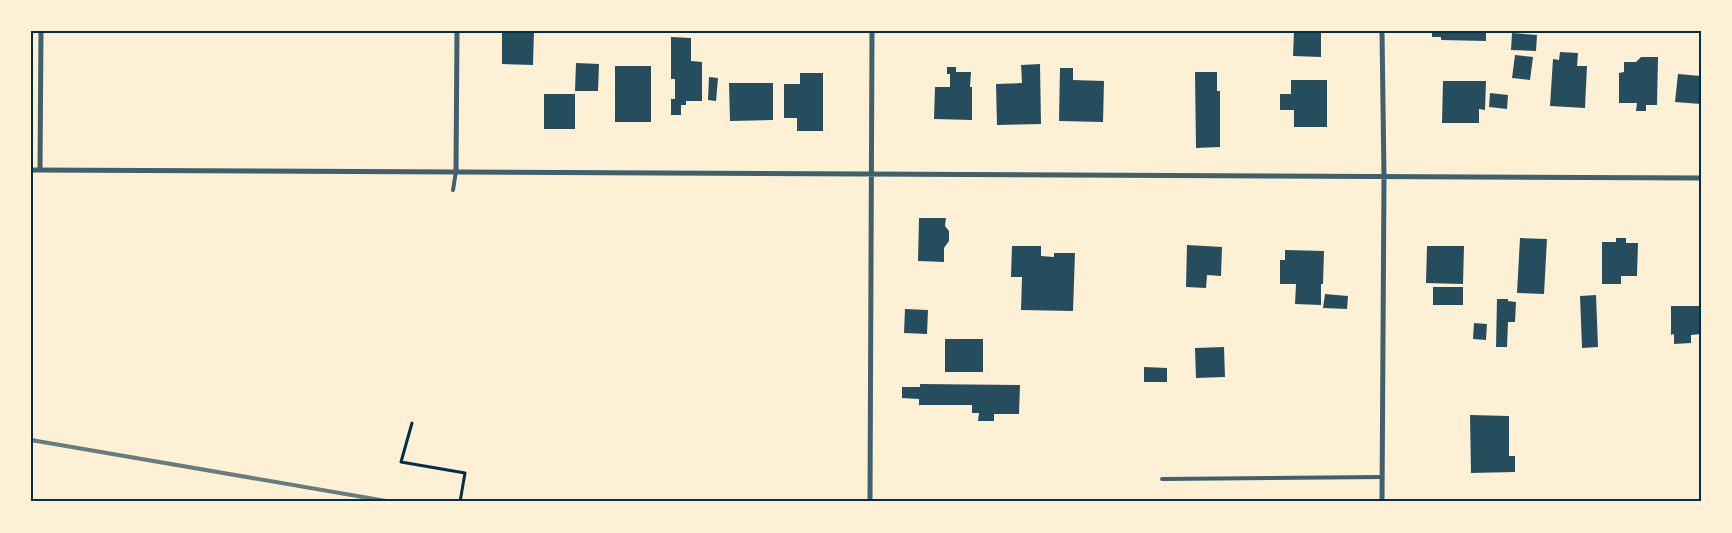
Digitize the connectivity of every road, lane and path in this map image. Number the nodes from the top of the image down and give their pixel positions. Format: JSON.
{"nodes":[{"id":1,"x":41,"y":31,"type":"edge"},
{"id":2,"x":456,"y":31,"type":"edge"},
{"id":3,"x":872,"y":31,"type":"edge"},
{"id":4,"x":1382,"y":31,"type":"edge"},
{"id":5,"x":31,"y":170,"type":"edge"},
{"id":6,"x":40,"y":170,"type":"junction"},
{"id":7,"x":456,"y":171,"type":"junction"},
{"id":8,"x":871,"y":173,"type":"junction"},
{"id":9,"x":1384,"y":177,"type":"junction"},
{"id":10,"x":1701,"y":178,"type":"edge"},
{"id":11,"x":452,"y":190,"type":"dead end"},
{"id":12,"x":412,"y":423,"type":"dead end"},
{"id":13,"x":1382,"y":477,"type":"junction"},
{"id":14,"x":1162,"y":479,"type":"dead end"},
{"id":15,"x":460,"y":502,"type":"edge"},
{"id":16,"x":870,"y":502,"type":"edge"},
{"id":17,"x":1382,"y":502,"type":"edge"}],
"edges":[{"from":1,"to":6,"type":"street"},
{"from":2,"to":7,"type":"street"},
{"from":3,"to":8,"type":"street"},
{"from":4,"to":9,"type":"street"},
{"from":5,"to":6,"type":"street"},
{"from":6,"to":7,"type":"street"},
{"from":7,"to":8,"type":"street"},
{"from":7,"to":11,"type":"lane"},
{"from":8,"to":9,"type":"street"},
{"from":8,"to":16,"type":"street"},
{"from":9,"to":10,"type":"street"},
{"from":9,"to":13,"type":"street"},
{"from":12,"to":15,"type":"path"},
{"from":13,"to":14,"type":"lane"},
{"from":13,"to":17,"type":"street"}]}
